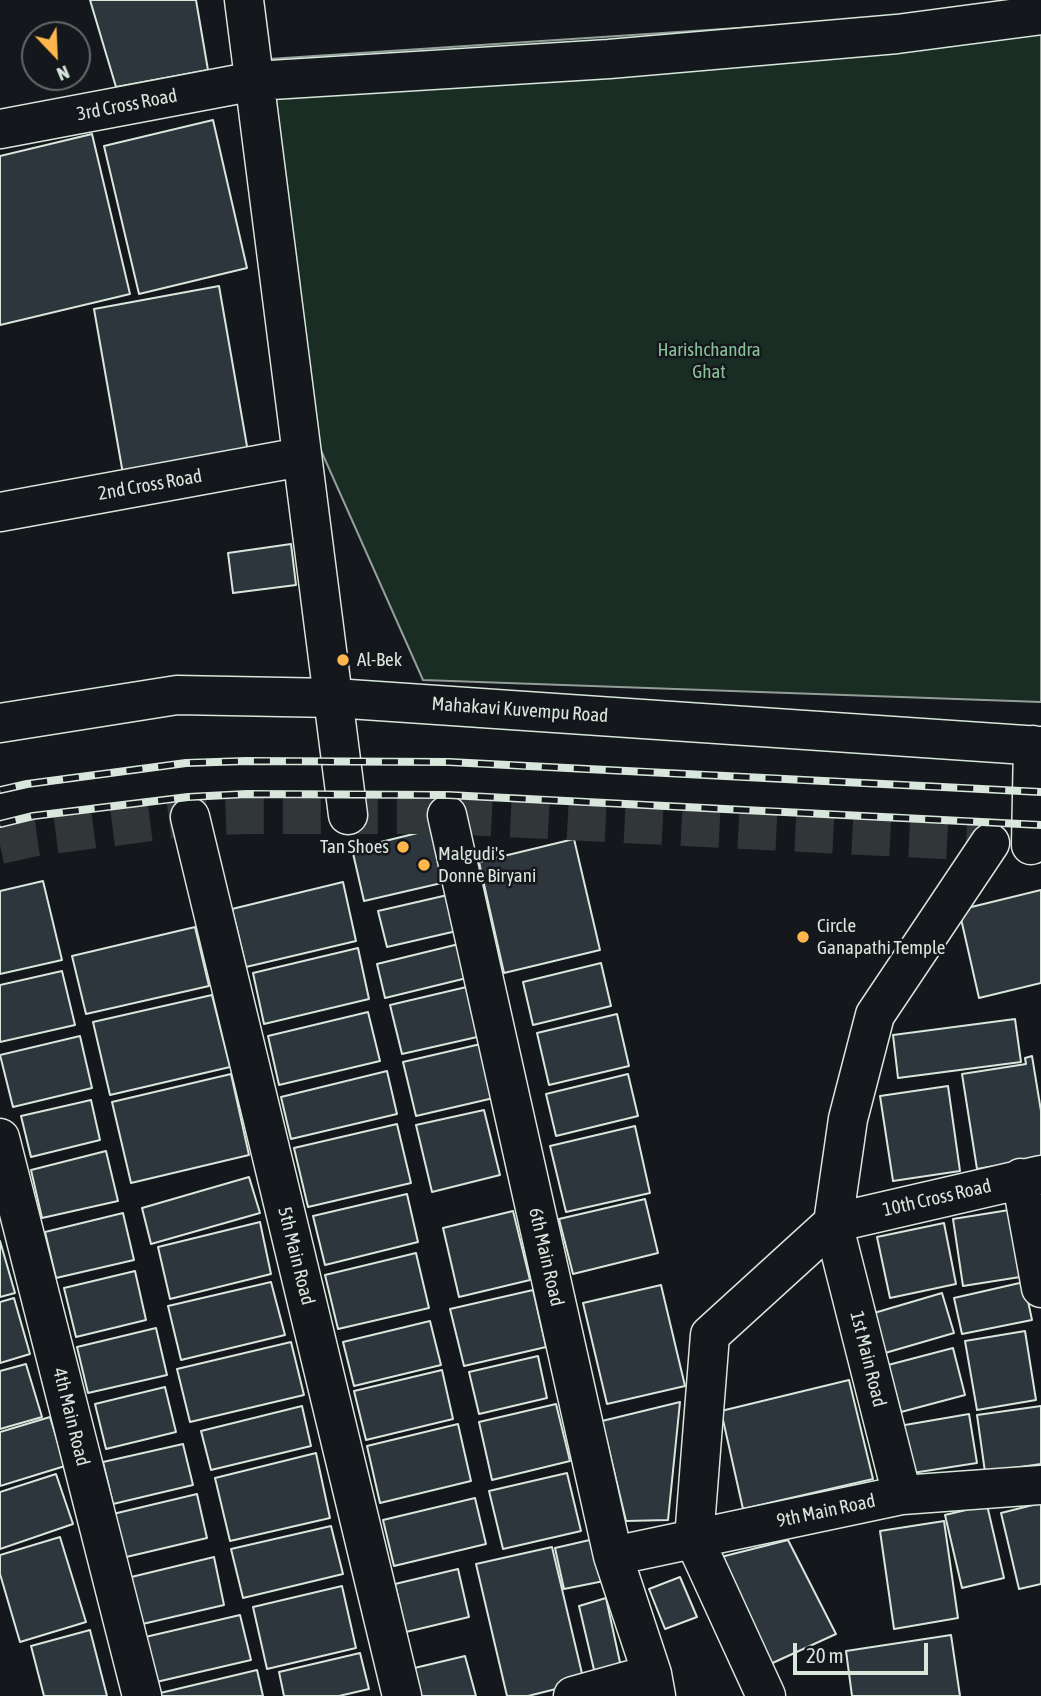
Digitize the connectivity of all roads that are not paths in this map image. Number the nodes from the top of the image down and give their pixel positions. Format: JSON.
{"nodes":[{"id":1,"x":244,"y":0,"type":"edge"},
{"id":2,"x":1041,"y":15,"type":"edge"},
{"id":3,"x":255,"y":81,"type":"junction"},
{"id":4,"x":0,"y":129,"type":"edge"},
{"id":5,"x":301,"y":457,"type":"junction"},
{"id":6,"x":0,"y":512,"type":"edge"},
{"id":7,"x":334,"y":698,"type":"junction"},
{"id":8,"x":0,"y":723,"type":"edge"},
{"id":9,"x":1037,"y":746,"type":"edge"},
{"id":10,"x":447,"y":815,"type":"dead end"},
{"id":11,"x":348,"y":816,"type":"dead end"},
{"id":12,"x":190,"y":817,"type":"dead end"},
{"id":13,"x":990,"y":843,"type":"dead end"},
{"id":14,"x":1031,"y":845,"type":"dead end"},
{"id":15,"x":0,"y":1138,"type":"edge"},
{"id":16,"x":1031,"y":1177,"type":"edge"},
{"id":17,"x":833,"y":1223,"type":"junction"},
{"id":18,"x":1041,"y":1288,"type":"edge"},
{"id":19,"x":1041,"y":1485,"type":"edge"},
{"id":20,"x":902,"y":1494,"type":"junction"},
{"id":21,"x":694,"y":1538,"type":"junction"},
{"id":22,"x":613,"y":1556,"type":"junction"},
{"id":23,"x":654,"y":1685,"type":"edge"},
{"id":24,"x":142,"y":1696,"type":"edge"},
{"id":25,"x":402,"y":1696,"type":"edge"},
{"id":26,"x":573,"y":1696,"type":"edge"},
{"id":27,"x":766,"y":1696,"type":"edge"}],
"edges":[{"from":1,"to":3,"type":"street"},
{"from":2,"to":3,"type":"street","name":"3rd Cross Road"},
{"from":3,"to":4,"type":"street","name":"3rd Cross Road"},
{"from":3,"to":5,"type":"street"},
{"from":5,"to":6,"type":"street","name":"2nd Cross Road"},
{"from":5,"to":7,"type":"street"},
{"from":7,"to":8,"type":"street","name":"Mahakavi Kuvempu Road"},
{"from":7,"to":9,"type":"street","name":"Mahakavi Kuvempu Road"},
{"from":7,"to":11,"type":"street"},
{"from":9,"to":14,"type":"street"},
{"from":10,"to":22,"type":"street","name":"6th Main Road"},
{"from":12,"to":25,"type":"street","name":"5th Main Road"},
{"from":13,"to":17,"type":"street"},
{"from":15,"to":24,"type":"street","name":"4th Main Road"},
{"from":16,"to":17,"type":"street","name":"10th Cross Road"},
{"from":16,"to":18,"type":"street"},
{"from":17,"to":20,"type":"street","name":"1st Main Road"},
{"from":17,"to":21,"type":"street"},
{"from":19,"to":20,"type":"street","name":"9th Main Road"},
{"from":20,"to":21,"type":"street","name":"9th Main Road"},
{"from":21,"to":22,"type":"street","name":"9th Main Road"},
{"from":21,"to":27,"type":"street"},
{"from":22,"to":23,"type":"street","name":"6th Main Road"},
{"from":23,"to":26,"type":"street"}]}
